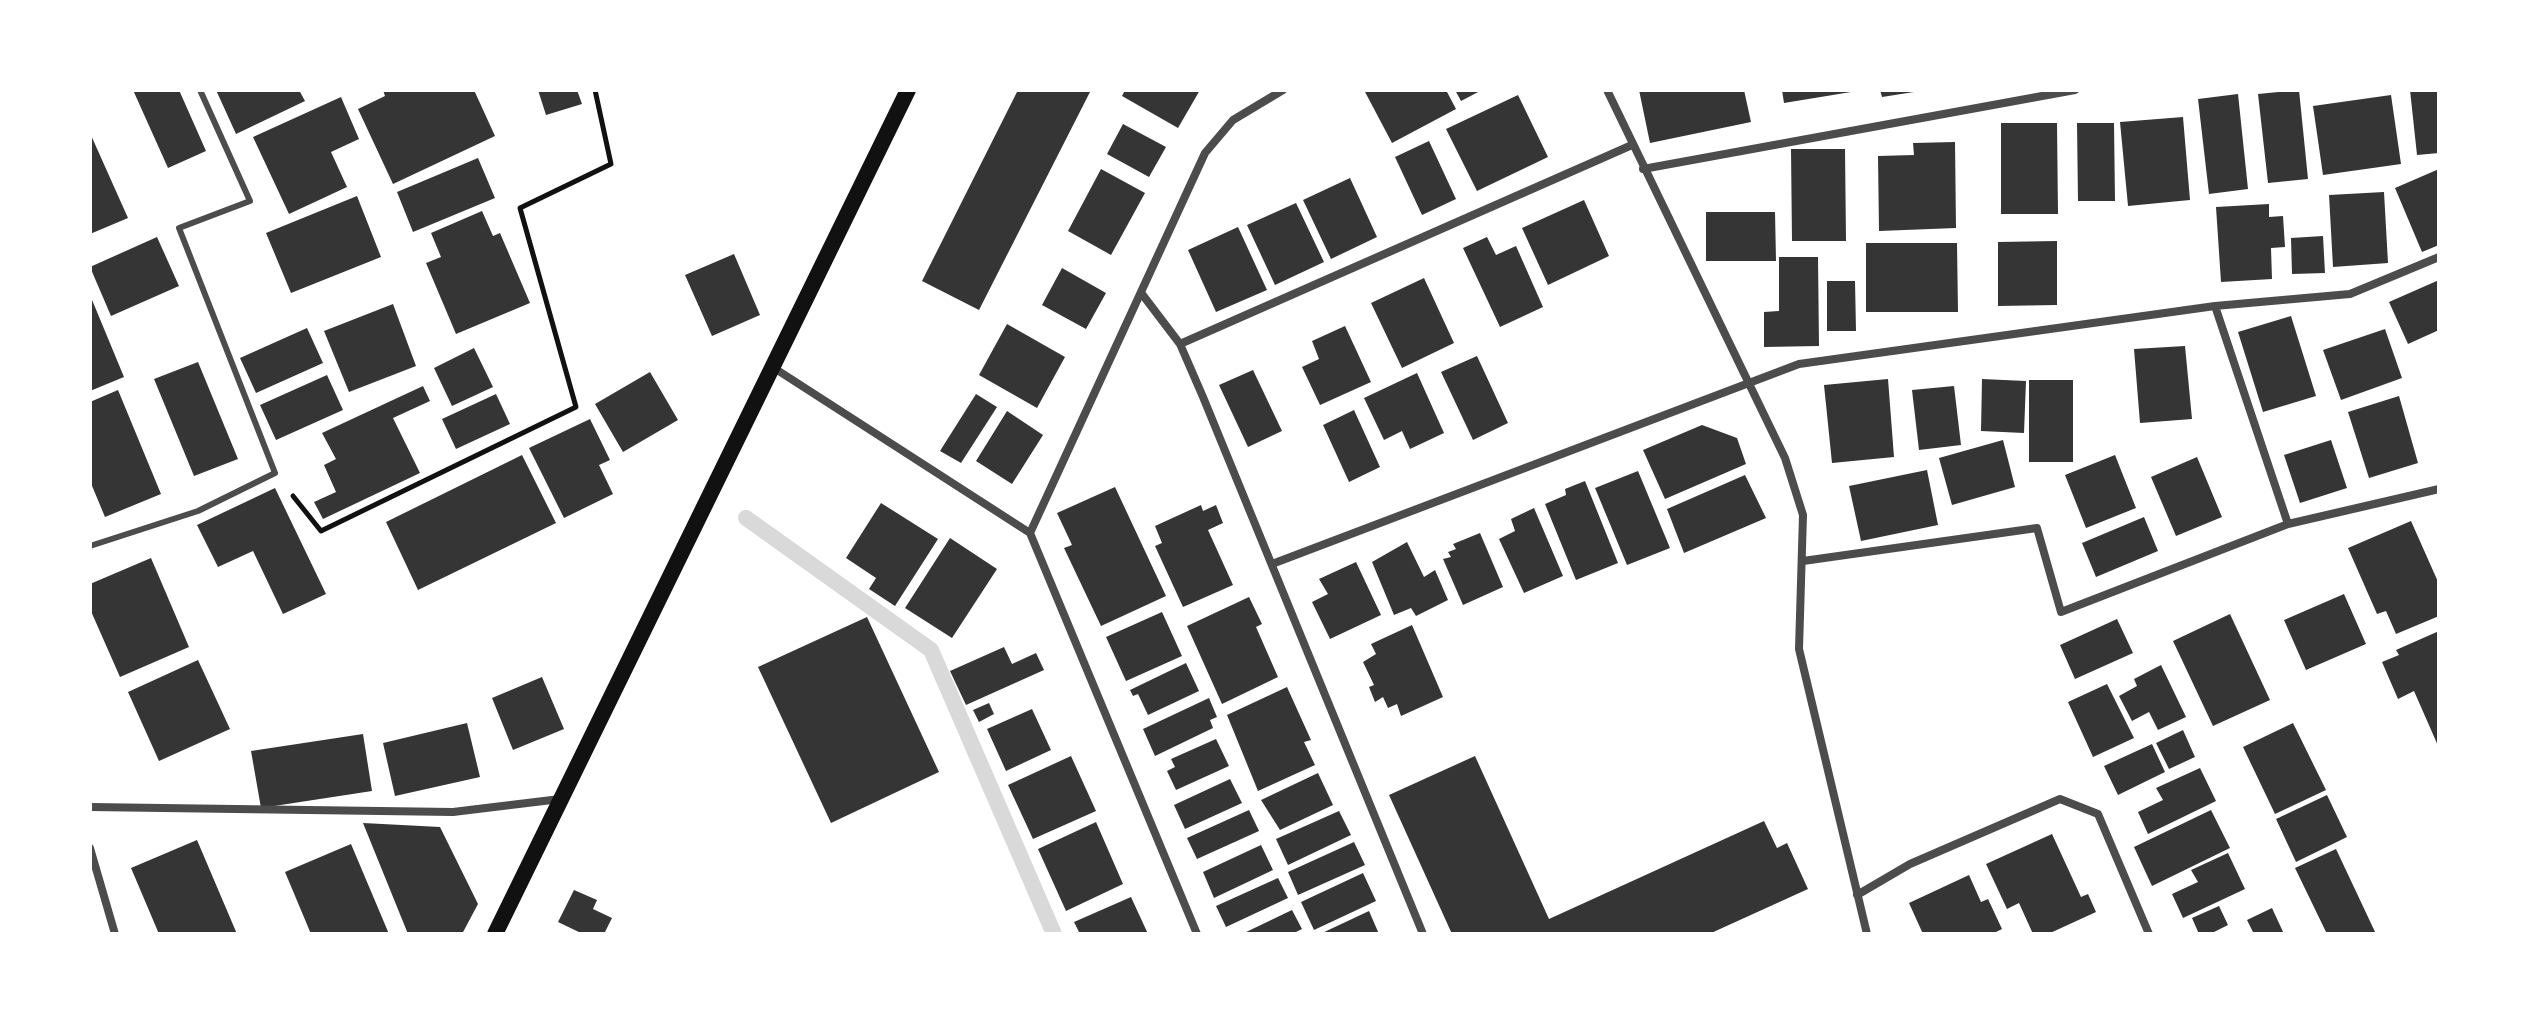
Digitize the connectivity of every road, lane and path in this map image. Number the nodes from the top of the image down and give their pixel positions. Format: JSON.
{"nodes":[{"id":1,"x":200,"y":90,"type":"edge"},
{"id":2,"x":595,"y":90,"type":"edge"},
{"id":3,"x":908,"y":90,"type":"edge"},
{"id":4,"x":1283,"y":90,"type":"edge"},
{"id":5,"x":1607,"y":90,"type":"edge"},
{"id":6,"x":2075,"y":90,"type":"edge"},
{"id":7,"x":1632,"y":145,"type":"junction"},
{"id":8,"x":1643,"y":169,"type":"junction"},
{"id":9,"x":2439,"y":257,"type":"edge"},
{"id":10,"x":1142,"y":294,"type":"junction"},
{"id":11,"x":2215,"y":306,"type":"junction"},
{"id":12,"x":1180,"y":344,"type":"junction"},
{"id":13,"x":774,"y":368,"type":"junction"},
{"id":14,"x":1750,"y":383,"type":"junction"},
{"id":15,"x":275,"y":473,"type":"junction"},
{"id":16,"x":2439,"y":489,"type":"edge"},
{"id":17,"x":2288,"y":524,"type":"junction"},
{"id":18,"x":1030,"y":533,"type":"junction"},
{"id":19,"x":90,"y":546,"type":"edge"},
{"id":20,"x":1803,"y":561,"type":"junction"},
{"id":21,"x":1272,"y":564,"type":"junction"},
{"id":22,"x":560,"y":799,"type":"junction"},
{"id":23,"x":90,"y":807,"type":"edge"},
{"id":24,"x":90,"y":848,"type":"edge"},
{"id":25,"x":94,"y":882,"type":"edge"},
{"id":26,"x":1857,"y":895,"type":"junction"},
{"id":27,"x":115,"y":934,"type":"edge"},
{"id":28,"x":495,"y":934,"type":"edge"},
{"id":29,"x":1197,"y":934,"type":"edge"},
{"id":30,"x":1423,"y":934,"type":"edge"},
{"id":31,"x":1867,"y":934,"type":"edge"},
{"id":32,"x":2149,"y":934,"type":"edge"}],
"edges":[{"from":1,"to":15,"type":"lane"},
{"from":2,"to":15,"type":"path"},
{"from":3,"to":13,"type":"main road"},
{"from":4,"to":10,"type":"street"},
{"from":5,"to":7,"type":"street"},
{"from":6,"to":8,"type":"street"},
{"from":7,"to":8,"type":"street"},
{"from":7,"to":12,"type":"street"},
{"from":8,"to":14,"type":"street"},
{"from":9,"to":11,"type":"street"},
{"from":10,"to":12,"type":"street"},
{"from":10,"to":18,"type":"street"},
{"from":11,"to":14,"type":"street"},
{"from":11,"to":17,"type":"street"},
{"from":12,"to":21,"type":"street"},
{"from":13,"to":18,"type":"street"},
{"from":13,"to":22,"type":"main road"},
{"from":14,"to":20,"type":"street"},
{"from":14,"to":21,"type":"street"},
{"from":15,"to":19,"type":"lane"},
{"from":16,"to":17,"type":"street"},
{"from":17,"to":20,"type":"street"},
{"from":18,"to":29,"type":"street"},
{"from":20,"to":26,"type":"street"},
{"from":21,"to":30,"type":"street"},
{"from":22,"to":23,"type":"street"},
{"from":22,"to":28,"type":"main road"},
{"from":24,"to":25,"type":"street"},
{"from":25,"to":27,"type":"street"},
{"from":26,"to":31,"type":"street"},
{"from":26,"to":32,"type":"street"}]}
